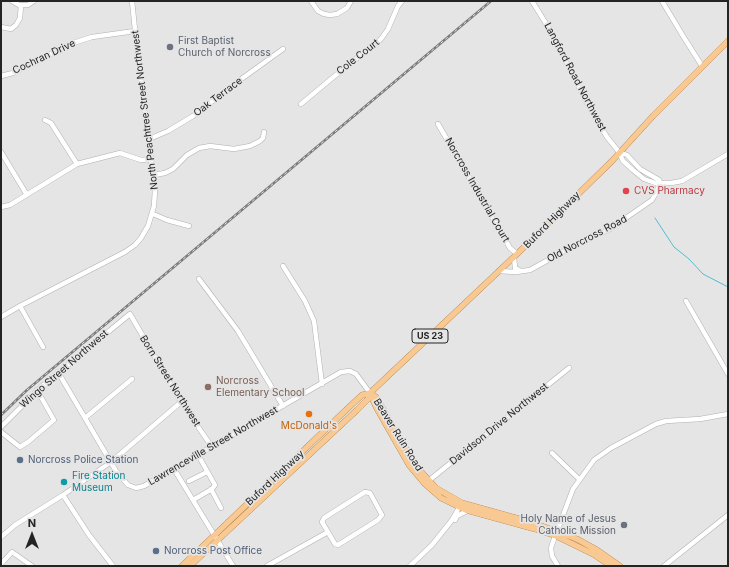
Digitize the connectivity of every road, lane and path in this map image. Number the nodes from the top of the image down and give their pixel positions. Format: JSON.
{"nodes":[{"id":1,"x":12,"y":1,"type":"edge"},
{"id":2,"x":34,"y":1,"type":"edge"},
{"id":3,"x":132,"y":1,"type":"edge"},
{"id":4,"x":311,"y":1,"type":"edge"},
{"id":5,"x":351,"y":1,"type":"edge"},
{"id":6,"x":402,"y":1,"type":"edge"},
{"id":7,"x":532,"y":1,"type":"edge"},
{"id":8,"x":662,"y":1,"type":"edge"},
{"id":9,"x":21,"y":5,"type":"junction"},
{"id":10,"x":1,"y":27,"type":"edge"},
{"id":11,"x":135,"y":31,"type":"junction"},
{"id":12,"x":728,"y":41,"type":"edge"},
{"id":13,"x":283,"y":49,"type":"dead end"},
{"id":14,"x":702,"y":66,"type":"junction"},
{"id":15,"x":1,"y":76,"type":"edge"},
{"id":16,"x":301,"y":104,"type":"dead end"},
{"id":17,"x":45,"y":120,"type":"dead end"},
{"id":18,"x":438,"y":124,"type":"dead end"},
{"id":19,"x":264,"y":132,"type":"dead end"},
{"id":20,"x":149,"y":139,"type":"junction"},
{"id":21,"x":1,"y":152,"type":"edge"},
{"id":22,"x":620,"y":152,"type":"junction"},
{"id":23,"x":728,"y":154,"type":"edge"},
{"id":24,"x":152,"y":159,"type":"junction"},
{"id":25,"x":77,"y":164,"type":"junction"},
{"id":26,"x":154,"y":175,"type":"junction"},
{"id":27,"x":647,"y":180,"type":"junction"},
{"id":28,"x":660,"y":183,"type":"junction"},
{"id":29,"x":656,"y":193,"type":"junction"},
{"id":30,"x":27,"y":195,"type":"junction"},
{"id":31,"x":1,"y":207,"type":"edge"},
{"id":32,"x":153,"y":214,"type":"junction"},
{"id":33,"x":190,"y":226,"type":"dead end"},
{"id":34,"x":515,"y":256,"type":"junction"},
{"id":35,"x":283,"y":266,"type":"dead end"},
{"id":36,"x":499,"y":271,"type":"junction"},
{"id":37,"x":521,"y":271,"type":"junction"},
{"id":38,"x":199,"y":279,"type":"dead end"},
{"id":39,"x":686,"y":302,"type":"dead end"},
{"id":40,"x":20,"y":306,"type":"junction"},
{"id":41,"x":130,"y":314,"type":"joint"},
{"id":42,"x":1,"y":317,"type":"edge"},
{"id":43,"x":43,"y":347,"type":"dead end"},
{"id":44,"x":569,"y":368,"type":"dead end"},
{"id":45,"x":58,"y":372,"type":"junction"},
{"id":46,"x":728,"y":374,"type":"edge"},
{"id":47,"x":132,"y":379,"type":"dead end"},
{"id":48,"x":322,"y":384,"type":"junction"},
{"id":49,"x":37,"y":390,"type":"junction"},
{"id":50,"x":370,"y":393,"type":"junction"},
{"id":51,"x":181,"y":402,"type":"junction"},
{"id":52,"x":283,"y":406,"type":"junction"},
{"id":53,"x":376,"y":407,"type":"junction"},
{"id":54,"x":357,"y":410,"type":"junction"},
{"id":55,"x":728,"y":414,"type":"edge"},
{"id":56,"x":85,"y":418,"type":"junction"},
{"id":57,"x":1,"y":427,"type":"edge"},
{"id":58,"x":1,"y":432,"type":"edge"},
{"id":59,"x":212,"y":447,"type":"junction"},
{"id":60,"x":552,"y":453,"type":"dead end"},
{"id":61,"x":198,"y":455,"type":"junction"},
{"id":62,"x":298,"y":456,"type":"junction"},
{"id":63,"x":303,"y":460,"type":"junction"},
{"id":64,"x":111,"y":462,"type":"junction"},
{"id":65,"x":174,"y":469,"type":"junction"},
{"id":66,"x":207,"y":472,"type":"junction"},
{"id":67,"x":579,"y":479,"type":"junction"},
{"id":68,"x":189,"y":481,"type":"dead end"},
{"id":69,"x":427,"y":482,"type":"junction"},
{"id":70,"x":211,"y":489,"type":"junction"},
{"id":71,"x":63,"y":495,"type":"junction"},
{"id":72,"x":193,"y":500,"type":"junction"},
{"id":73,"x":461,"y":505,"type":"junction"},
{"id":74,"x":221,"y":508,"type":"dead end"},
{"id":75,"x":467,"y":511,"type":"junction"},
{"id":76,"x":728,"y":515,"type":"edge"},
{"id":77,"x":328,"y":532,"type":"junction"},
{"id":78,"x":557,"y":533,"type":"junction"},
{"id":79,"x":1,"y":537,"type":"edge"},
{"id":80,"x":216,"y":539,"type":"junction"},
{"id":81,"x":436,"y":540,"type":"junction"},
{"id":82,"x":1,"y":564,"type":"edge"},
{"id":83,"x":32,"y":566,"type":"edge"},
{"id":84,"x":113,"y":566,"type":"edge"},
{"id":85,"x":182,"y":566,"type":"edge"},
{"id":86,"x":190,"y":566,"type":"edge"},
{"id":87,"x":232,"y":566,"type":"edge"},
{"id":88,"x":268,"y":566,"type":"edge"},
{"id":89,"x":410,"y":566,"type":"edge"},
{"id":90,"x":558,"y":566,"type":"edge"},
{"id":91,"x":611,"y":566,"type":"edge"},
{"id":92,"x":620,"y":566,"type":"edge"},
{"id":93,"x":664,"y":566,"type":"edge"}],
"edges":[{"from":1,"to":9,"type":"street"},
{"from":2,"to":9,"type":"street"},
{"from":3,"to":11,"type":"street","name":"North Peachtree Street Northwest"},
{"from":4,"to":5,"type":"street"},
{"from":6,"to":16,"type":"street","name":"Cole Court"},
{"from":7,"to":22,"type":"street","name":"Langford Road Northwest"},
{"from":8,"to":14,"type":"street"},
{"from":9,"to":10,"type":"street"},
{"from":11,"to":15,"type":"street","name":"Cochran Drive"},
{"from":11,"to":20,"type":"street","name":"North Peachtree Street Northwest"},
{"from":12,"to":14,"type":"main road","name":"Buford Highway","number":"US 23"},
{"from":13,"to":20,"type":"street","name":"Oak Terrace"},
{"from":14,"to":22,"type":"main road","name":"Buford Highway","number":"US 23"},
{"from":17,"to":25,"type":"street"},
{"from":18,"to":34,"type":"street","name":"Norcross Industrial Court"},
{"from":19,"to":26,"type":"street"},
{"from":20,"to":24,"type":"street","name":"North Peachtree Street Northwest"},
{"from":21,"to":30,"type":"street"},
{"from":22,"to":27,"type":"street","name":"Langford Road Northwest"},
{"from":22,"to":28,"type":"street","name":"Langford Road Northwest"},
{"from":22,"to":34,"type":"main road","name":"Buford Highway","number":"US 23"},
{"from":23,"to":28,"type":"street"},
{"from":24,"to":25,"type":"street"},
{"from":24,"to":26,"type":"street","name":"North Peachtree Street Northwest"},
{"from":25,"to":30,"type":"street"},
{"from":26,"to":32,"type":"street","name":"North Peachtree Street Northwest"},
{"from":27,"to":28,"type":"street","name":"Langford Road Northwest"},
{"from":27,"to":29,"type":"street"},
{"from":28,"to":29,"type":"street","name":"Old Norcross Road"},
{"from":29,"to":37,"type":"street","name":"Old Norcross Road"},
{"from":30,"to":31,"type":"street"},
{"from":32,"to":33,"type":"street"},
{"from":32,"to":40,"type":"street","name":"North Peachtree Street Northwest"},
{"from":34,"to":36,"type":"main road","name":"Buford Highway","number":"US 23"},
{"from":34,"to":37,"type":"street"},
{"from":35,"to":48,"type":"street"},
{"from":36,"to":37,"type":"street","name":"Old Norcross Road"},
{"from":36,"to":50,"type":"main road","name":"Buford Highway","number":"US 23"},
{"from":38,"to":52,"type":"street"},
{"from":39,"to":46,"type":"street"},
{"from":40,"to":42,"type":"street","name":"North Peachtree Street Northwest"},
{"from":40,"to":43,"type":"street"},
{"from":41,"to":45,"type":"street","name":"Wingo Street Northwest"},
{"from":41,"to":51,"type":"street","name":"Born Street Northwest"},
{"from":44,"to":69,"type":"street","name":"Davidson Drive Northwest"},
{"from":45,"to":49,"type":"street","name":"Wingo Street Northwest"},
{"from":45,"to":56,"type":"street"},
{"from":47,"to":56,"type":"street"},
{"from":48,"to":50,"type":"street","name":"Lawrenceville Street Northwest"},
{"from":48,"to":52,"type":"street","name":"Lawrenceville Street Northwest"},
{"from":49,"to":57,"type":"street","name":"Wingo Street Northwest"},
{"from":49,"to":58,"type":"street"},
{"from":50,"to":53,"type":"main road","name":"Beaver Ruin Road"},
{"from":50,"to":54,"type":"main road","name":"Buford Highway","number":"US 23"},
{"from":50,"to":62,"type":"main road","name":"Buford Highway","number":"US 23"},
{"from":50,"to":69,"type":"main road","name":"Beaver Ruin Road"},
{"from":51,"to":59,"type":"street","name":"Born Street Northwest"},
{"from":51,"to":64,"type":"street"},
{"from":52,"to":59,"type":"street","name":"Lawrenceville Street Northwest"},
{"from":53,"to":54,"type":"main road"},
{"from":53,"to":69,"type":"main road","name":"Beaver Ruin Road"},
{"from":54,"to":63,"type":"main road","name":"Buford Highway","number":"US 23"},
{"from":55,"to":67,"type":"street"},
{"from":56,"to":64,"type":"street"},
{"from":59,"to":61,"type":"street","name":"Lawrenceville Street Northwest"},
{"from":60,"to":67,"type":"street"},
{"from":61,"to":65,"type":"street","name":"Lawrenceville Street Northwest"},
{"from":61,"to":66,"type":"street"},
{"from":62,"to":63,"type":"main road"},
{"from":62,"to":80,"type":"main road","name":"Buford Highway","number":"US 23"},
{"from":63,"to":80,"type":"main road","name":"Buford Highway","number":"US 23"},
{"from":64,"to":65,"type":"street","name":"Lawrenceville Street Northwest"},
{"from":64,"to":71,"type":"street"},
{"from":65,"to":72,"type":"street"},
{"from":66,"to":68,"type":"street"},
{"from":66,"to":70,"type":"street"},
{"from":67,"to":78,"type":"street"},
{"from":69,"to":73,"type":"main road","name":"Beaver Ruin Road"},
{"from":70,"to":72,"type":"street"},
{"from":70,"to":74,"type":"street"},
{"from":71,"to":79,"type":"street"},
{"from":71,"to":84,"type":"street"},
{"from":72,"to":80,"type":"street"},
{"from":73,"to":75,"type":"main road","name":"Beaver Ruin Road"},
{"from":73,"to":78,"type":"main road","name":"Beaver Ruin Road"},
{"from":73,"to":81,"type":"street"},
{"from":75,"to":78,"type":"main road","name":"Beaver Ruin Road"},
{"from":75,"to":81,"type":"street"},
{"from":76,"to":93,"type":"street"},
{"from":77,"to":77,"type":"street"},
{"from":77,"to":88,"type":"street"},
{"from":78,"to":90,"type":"street"},
{"from":78,"to":91,"type":"main road","name":"Beaver Ruin Road"},
{"from":78,"to":92,"type":"main road","name":"Beaver Ruin Road"},
{"from":80,"to":85,"type":"main road","name":"Buford Highway","number":"US 23"},
{"from":80,"to":86,"type":"main road","name":"Buford Highway","number":"US 23"},
{"from":80,"to":87,"type":"street"},
{"from":81,"to":89,"type":"street"},
{"from":82,"to":83,"type":"street"}]}
